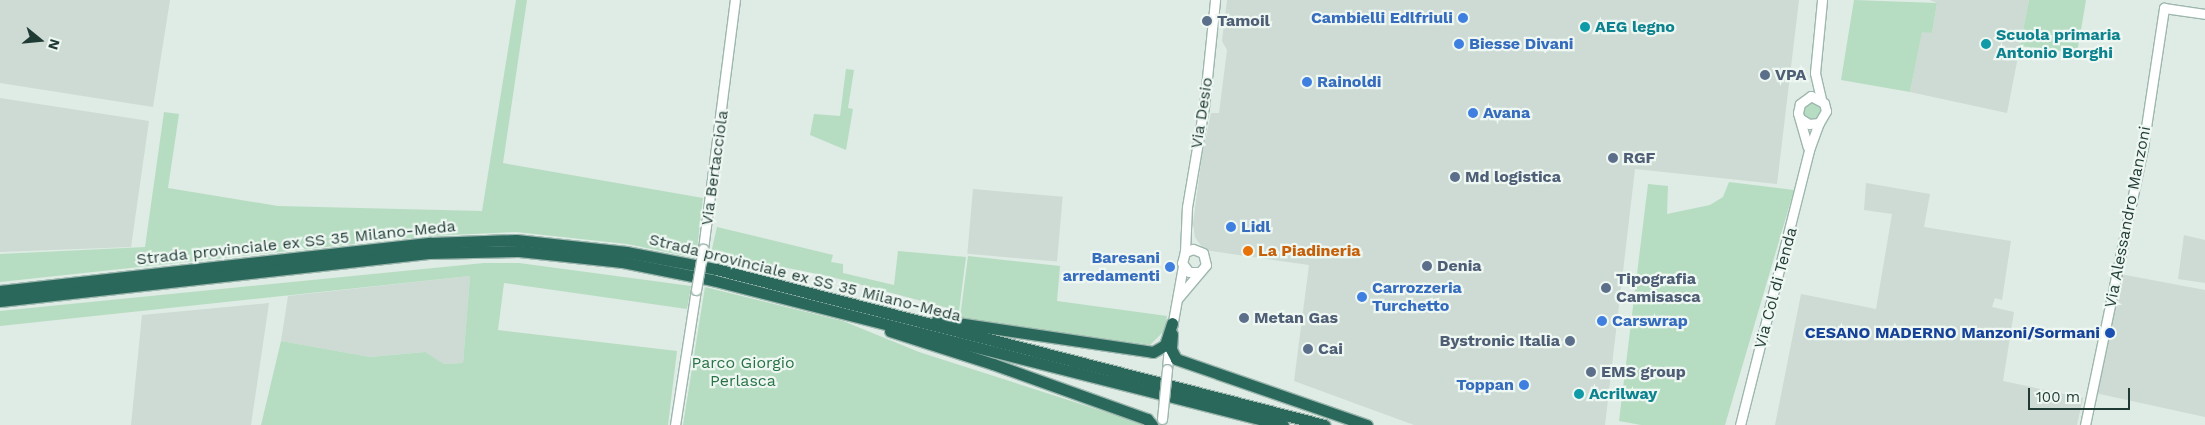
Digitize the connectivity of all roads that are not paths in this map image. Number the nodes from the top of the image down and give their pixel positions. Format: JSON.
{"nodes":[{"id":1,"x":735,"y":0,"type":"edge"},
{"id":2,"x":1215,"y":0,"type":"edge"},
{"id":3,"x":1822,"y":0,"type":"edge"},
{"id":4,"x":2205,"y":14,"type":"edge"},
{"id":5,"x":1815,"y":73,"type":"junction"},
{"id":6,"x":1806,"y":98,"type":"junction"},
{"id":7,"x":1820,"y":99,"type":"junction"},
{"id":8,"x":1801,"y":119,"type":"junction"},
{"id":9,"x":1819,"y":123,"type":"junction"},
{"id":10,"x":1809,"y":150,"type":"junction"},
{"id":11,"x":1186,"y":225,"type":"junction"},
{"id":12,"x":1197,"y":249,"type":"junction"},
{"id":13,"x":1185,"y":252,"type":"junction"},
{"id":14,"x":1183,"y":266,"type":"junction"},
{"id":15,"x":1197,"y":272,"type":"junction"},
{"id":16,"x":0,"y":291,"type":"edge"},
{"id":17,"x":1178,"y":298,"type":"junction"},
{"id":18,"x":0,"y":301,"type":"edge"},
{"id":19,"x":862,"y":316,"type":"junction"},
{"id":20,"x":916,"y":321,"type":"junction"},
{"id":21,"x":1172,"y":324,"type":"junction"},
{"id":22,"x":1158,"y":423,"type":"edge"},
{"id":23,"x":675,"y":425,"type":"edge"},
{"id":24,"x":1283,"y":425,"type":"edge"},
{"id":25,"x":1324,"y":425,"type":"edge"},
{"id":26,"x":1367,"y":425,"type":"edge"},
{"id":27,"x":1740,"y":425,"type":"edge"},
{"id":28,"x":2085,"y":425,"type":"edge"}],
"edges":[{"from":1,"to":23,"type":"street","name":"Via Bertacciola","bridge":true},
{"from":2,"to":11,"type":"street","name":"Via Desio"},
{"from":3,"to":5,"type":"street","name":"Via Col di Tenda"},
{"from":4,"to":28,"type":"street","name":"Via Alessandro Manzoni"},
{"from":5,"to":6,"type":"street","name":"Via Col di Tenda"},
{"from":5,"to":7,"type":"street","name":"Via Col di Tenda"},
{"from":6,"to":7,"type":"street"},
{"from":6,"to":8,"type":"street","name":"Via Col di Tenda"},
{"from":7,"to":9,"type":"street","name":"Via Col di Tenda"},
{"from":8,"to":9,"type":"street"},
{"from":8,"to":10,"type":"street","name":"Via Col di Tenda"},
{"from":9,"to":10,"type":"street","name":"Via Col di Tenda"},
{"from":10,"to":27,"type":"street","name":"Via Col di Tenda"},
{"from":11,"to":12,"type":"street"},
{"from":11,"to":13,"type":"street","name":"Via Desio"},
{"from":12,"to":13,"type":"street"},
{"from":12,"to":15,"type":"street"},
{"from":13,"to":14,"type":"street"},
{"from":14,"to":15,"type":"street"},
{"from":14,"to":17,"type":"street"},
{"from":15,"to":17,"type":"street"},
{"from":16,"to":20,"type":"highway","name":"Strada provinciale ex SS 35 Milano-Meda"},
{"from":17,"to":21,"type":"street"},
{"from":18,"to":19,"type":"highway","name":"Strada provinciale ex SS 35 Milano-Meda"},
{"from":19,"to":22,"type":"highway"},
{"from":19,"to":24,"type":"highway","name":"Strada provinciale ex SS 35 Milano-Meda"},
{"from":20,"to":21,"type":"highway"},
{"from":20,"to":25,"type":"highway","name":"Strada provinciale ex SS 35 Milano-Meda"},
{"from":21,"to":22,"type":"street","bridge":true},
{"from":21,"to":26,"type":"highway"}]}
